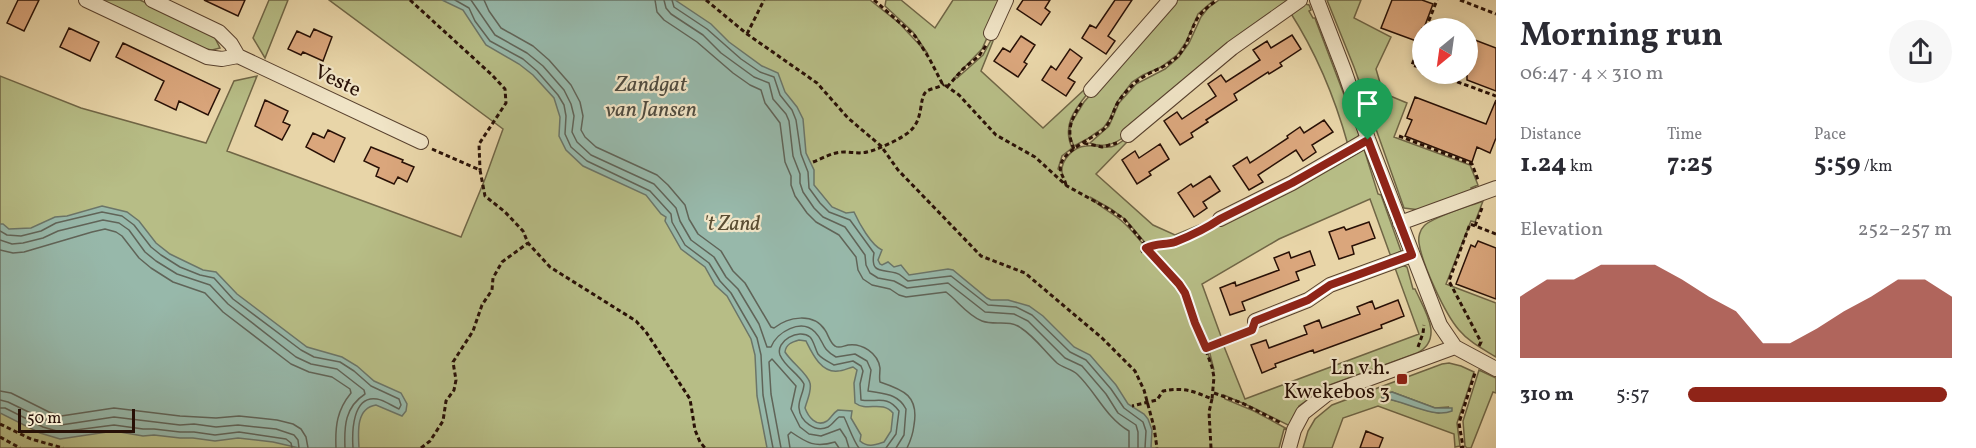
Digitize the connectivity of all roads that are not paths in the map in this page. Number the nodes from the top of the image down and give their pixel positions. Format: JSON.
{"nodes":[{"id":1,"x":87,"y":0,"type":"edge"},
{"id":2,"x":152,"y":0,"type":"edge"},
{"id":3,"x":1006,"y":0,"type":"edge"},
{"id":4,"x":1170,"y":0,"type":"edge"},
{"id":5,"x":1300,"y":0,"type":"edge"},
{"id":6,"x":1317,"y":0,"type":"edge"},
{"id":7,"x":991,"y":33,"type":"road end"},
{"id":8,"x":238,"y":56,"type":"junction"},
{"id":9,"x":1090,"y":90,"type":"road end"},
{"id":10,"x":1128,"y":135,"type":"road end"},
{"id":11,"x":1368,"y":140,"type":"junction"},
{"id":12,"x":421,"y":142,"type":"road end"},
{"id":13,"x":1490,"y":191,"type":"edge"},
{"id":14,"x":1220,"y":219,"type":"road end"},
{"id":15,"x":1400,"y":223,"type":"junction"},
{"id":16,"x":1412,"y":255,"type":"junction"},
{"id":17,"x":1255,"y":321,"type":"road end"},
{"id":18,"x":1455,"y":347,"type":"junction"},
{"id":19,"x":1496,"y":369,"type":"edge"},
{"id":20,"x":1289,"y":448,"type":"edge"}],
"edges":[{"from":1,"to":8,"type":"street","name":"Veste"},
{"from":2,"to":8,"type":"street","name":"Veste"},
{"from":3,"to":7,"type":"street"},
{"from":4,"to":9,"type":"street"},
{"from":5,"to":10,"type":"street"},
{"from":6,"to":11,"type":"street"},
{"from":8,"to":12,"type":"street","name":"Veste"},
{"from":11,"to":14,"type":"street"},
{"from":11,"to":15,"type":"street"},
{"from":13,"to":15,"type":"street"},
{"from":15,"to":16,"type":"street"},
{"from":16,"to":17,"type":"street"},
{"from":16,"to":18,"type":"street"},
{"from":18,"to":19,"type":"street"},
{"from":18,"to":20,"type":"street"}]}
